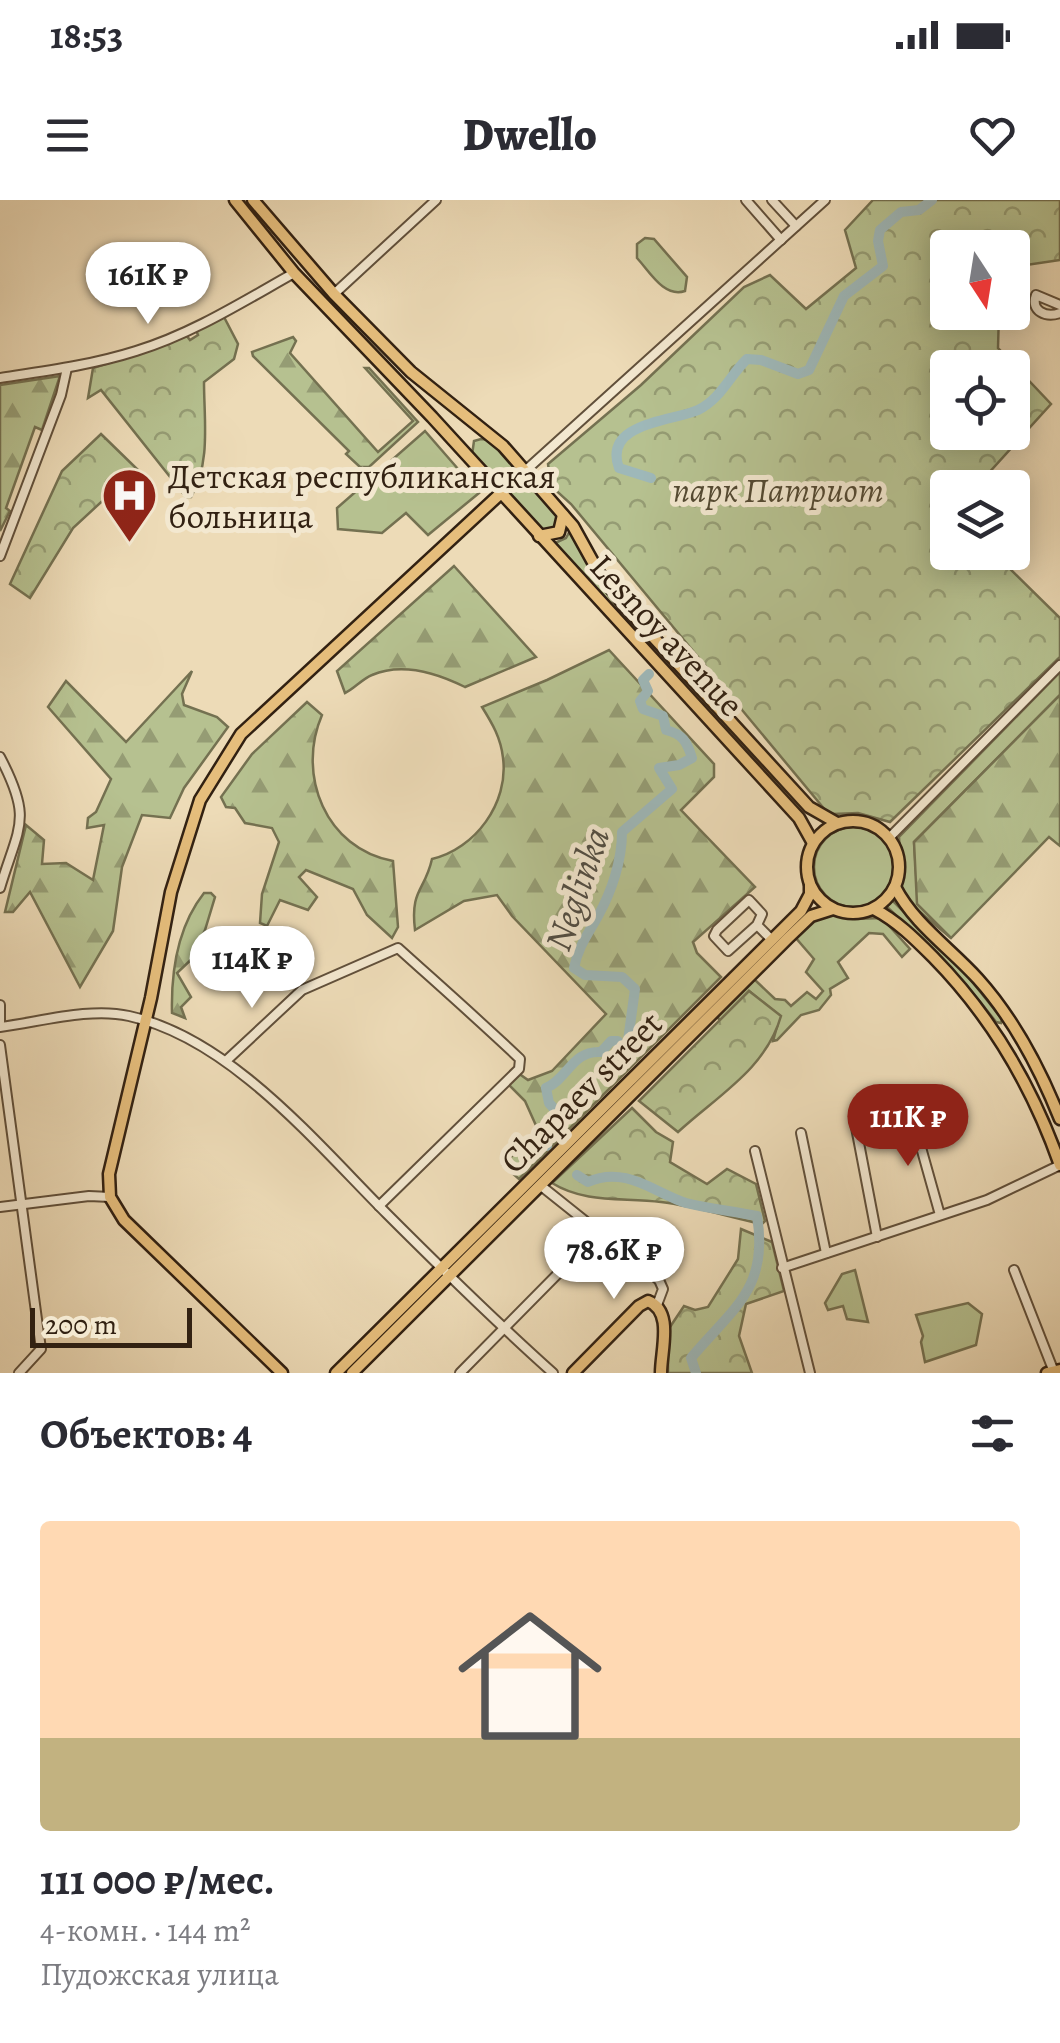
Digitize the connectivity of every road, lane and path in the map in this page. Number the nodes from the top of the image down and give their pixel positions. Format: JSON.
{"nodes":[{"id":1,"x":235,"y":200,"type":"edge"},
{"id":2,"x":253,"y":200,"type":"edge"},
{"id":3,"x":436,"y":200,"type":"edge"},
{"id":4,"x":746,"y":200,"type":"edge"},
{"id":5,"x":772,"y":200,"type":"edge"},
{"id":6,"x":825,"y":200,"type":"edge"},
{"id":7,"x":796,"y":226,"type":"junction"},
{"id":8,"x":781,"y":240,"type":"junction"},
{"id":9,"x":294,"y":273,"type":"junction"},
{"id":10,"x":334,"y":294,"type":"junction"},
{"id":11,"x":1060,"y":305,"type":"edge"},
{"id":12,"x":1060,"y":313,"type":"edge"},
{"id":13,"x":400,"y":360,"type":"junction"},
{"id":14,"x":67,"y":368,"type":"junction"},
{"id":15,"x":388,"y":372,"type":"junction"},
{"id":16,"x":0,"y":378,"type":"edge"},
{"id":17,"x":525,"y":471,"type":"junction"},
{"id":18,"x":500,"y":494,"type":"junction"},
{"id":19,"x":563,"y":514,"type":"junction"},
{"id":20,"x":539,"y":536,"type":"junction"},
{"id":21,"x":0,"y":556,"type":"edge"},
{"id":22,"x":1060,"y":665,"type":"edge"},
{"id":23,"x":0,"y":757,"type":"edge"},
{"id":24,"x":836,"y":823,"type":"junction"},
{"id":25,"x":890,"y":837,"type":"junction"},
{"id":26,"x":813,"y":843,"type":"junction"},
{"id":27,"x":810,"y":885,"type":"junction"},
{"id":28,"x":895,"y":887,"type":"junction"},
{"id":29,"x":0,"y":888,"type":"edge"},
{"id":30,"x":874,"y":908,"type":"junction"},
{"id":31,"x":833,"y":909,"type":"junction"},
{"id":32,"x":757,"y":925,"type":"junction"},
{"id":33,"x":772,"y":940,"type":"junction"},
{"id":34,"x":732,"y":948,"type":"junction"},
{"id":35,"x":746,"y":965,"type":"junction"},
{"id":36,"x":0,"y":1005,"type":"edge"},
{"id":37,"x":1006,"y":1016,"type":"junction"},
{"id":38,"x":145,"y":1020,"type":"junction"},
{"id":39,"x":0,"y":1025,"type":"edge"},
{"id":40,"x":1014,"y":1027,"type":"junction"},
{"id":41,"x":996,"y":1032,"type":"junction"},
{"id":42,"x":0,"y":1045,"type":"edge"},
{"id":43,"x":227,"y":1060,"type":"junction"},
{"id":44,"x":3,"y":1092,"type":"edge"},
{"id":45,"x":884,"y":1108,"type":"dead end"},
{"id":46,"x":854,"y":1116,"type":"dead end"},
{"id":47,"x":1060,"y":1119,"type":"edge"},
{"id":48,"x":801,"y":1133,"type":"dead end"},
{"id":49,"x":14,"y":1146,"type":"junction"},
{"id":50,"x":0,"y":1148,"type":"edge"},
{"id":51,"x":754,"y":1151,"type":"dead end"},
{"id":52,"x":1060,"y":1165,"type":"edge"},
{"id":53,"x":540,"y":1185,"type":"junction"},
{"id":54,"x":110,"y":1197,"type":"junction"},
{"id":55,"x":23,"y":1204,"type":"junction"},
{"id":56,"x":380,"y":1206,"type":"junction"},
{"id":57,"x":0,"y":1207,"type":"edge"},
{"id":58,"x":940,"y":1216,"type":"junction"},
{"id":59,"x":598,"y":1233,"type":"junction"},
{"id":60,"x":877,"y":1236,"type":"junction"},
{"id":61,"x":826,"y":1253,"type":"junction"},
{"id":62,"x":782,"y":1268,"type":"junction"},
{"id":63,"x":1014,"y":1270,"type":"dead end"},
{"id":64,"x":446,"y":1273,"type":"junction"},
{"id":65,"x":660,"y":1309,"type":"junction"},
{"id":66,"x":503,"y":1329,"type":"junction"},
{"id":67,"x":1054,"y":1372,"type":"edge"},
{"id":68,"x":19,"y":1373,"type":"edge"},
{"id":69,"x":282,"y":1373,"type":"edge"},
{"id":70,"x":336,"y":1373,"type":"edge"},
{"id":71,"x":352,"y":1373,"type":"edge"},
{"id":72,"x":460,"y":1373,"type":"edge"},
{"id":73,"x":553,"y":1373,"type":"edge"},
{"id":74,"x":573,"y":1373,"type":"edge"},
{"id":75,"x":661,"y":1373,"type":"edge"},
{"id":76,"x":810,"y":1373,"type":"edge"}],
"edges":[{"from":1,"to":9,"type":"main road","name":"Lesnoy avenue"},
{"from":2,"to":10,"type":"main road","name":"Lesnoy avenue"},
{"from":3,"to":10,"type":"street"},
{"from":4,"to":8,"type":"street"},
{"from":5,"to":7,"type":"street"},
{"from":6,"to":7,"type":"street"},
{"from":7,"to":8,"type":"street"},
{"from":8,"to":17,"type":"street"},
{"from":9,"to":14,"type":"street"},
{"from":9,"to":15,"type":"main road","name":"Lesnoy avenue"},
{"from":10,"to":13,"type":"main road","name":"Lesnoy avenue"},
{"from":11,"to":12,"type":"street"},
{"from":13,"to":15,"type":"main road"},
{"from":13,"to":17,"type":"main road","name":"Lesnoy avenue"},
{"from":14,"to":16,"type":"street"},
{"from":14,"to":21,"type":"street"},
{"from":15,"to":18,"type":"main road","name":"Lesnoy avenue"},
{"from":17,"to":19,"type":"main road","name":"Lesnoy avenue"},
{"from":18,"to":20,"type":"main road","name":"Lesnoy avenue"},
{"from":18,"to":38,"type":"main road"},
{"from":19,"to":20,"type":"main road"},
{"from":19,"to":24,"type":"main road","name":"Lesnoy avenue"},
{"from":20,"to":26,"type":"main road","name":"Lesnoy avenue"},
{"from":22,"to":25,"type":"street"},
{"from":23,"to":29,"type":"street"},
{"from":24,"to":25,"type":"main road"},
{"from":24,"to":26,"type":"main road"},
{"from":25,"to":28,"type":"main road"},
{"from":26,"to":27,"type":"main road"},
{"from":27,"to":31,"type":"main road"},
{"from":27,"to":33,"type":"main road","name":"Chapaev street"},
{"from":28,"to":30,"type":"main road"},
{"from":28,"to":37,"type":"main road"},
{"from":30,"to":31,"type":"main road"},
{"from":30,"to":41,"type":"main road"},
{"from":31,"to":53,"type":"main road","name":"Chapaev street"},
{"from":32,"to":33,"type":"street"},
{"from":32,"to":34,"type":"street"},
{"from":32,"to":34,"type":"street"},
{"from":33,"to":35,"type":"main road","name":"Chapaev street"},
{"from":34,"to":35,"type":"street"},
{"from":35,"to":64,"type":"main road","name":"Chapaev street"},
{"from":36,"to":39,"type":"street"},
{"from":37,"to":40,"type":"main road"},
{"from":37,"to":41,"type":"main road"},
{"from":38,"to":39,"type":"street"},
{"from":38,"to":43,"type":"street"},
{"from":38,"to":54,"type":"main road"},
{"from":40,"to":41,"type":"main road"},
{"from":40,"to":47,"type":"main road"},
{"from":41,"to":52,"type":"main road"},
{"from":42,"to":44,"type":"street"},
{"from":43,"to":56,"type":"street"},
{"from":43,"to":56,"type":"street"},
{"from":44,"to":49,"type":"street"},
{"from":45,"to":58,"type":"street"},
{"from":46,"to":60,"type":"street"},
{"from":48,"to":61,"type":"street"},
{"from":49,"to":50,"type":"street"},
{"from":49,"to":55,"type":"street"},
{"from":51,"to":62,"type":"street"},
{"from":52,"to":58,"type":"street"},
{"from":53,"to":59,"type":"street"},
{"from":53,"to":64,"type":"main road","name":"Chapaev street"},
{"from":54,"to":55,"type":"street"},
{"from":54,"to":69,"type":"main road"},
{"from":55,"to":57,"type":"street"},
{"from":55,"to":68,"type":"street"},
{"from":56,"to":64,"type":"street"},
{"from":58,"to":60,"type":"street"},
{"from":59,"to":65,"type":"street"},
{"from":59,"to":66,"type":"street"},
{"from":60,"to":61,"type":"street"},
{"from":61,"to":62,"type":"street"},
{"from":62,"to":76,"type":"street"},
{"from":63,"to":67,"type":"street"},
{"from":64,"to":66,"type":"street"},
{"from":64,"to":70,"type":"main road","name":"Chapaev street"},
{"from":64,"to":71,"type":"main road","name":"Chapaev street"},
{"from":65,"to":74,"type":"main road"},
{"from":65,"to":75,"type":"main road"},
{"from":66,"to":72,"type":"street"},
{"from":66,"to":73,"type":"street"}]}
